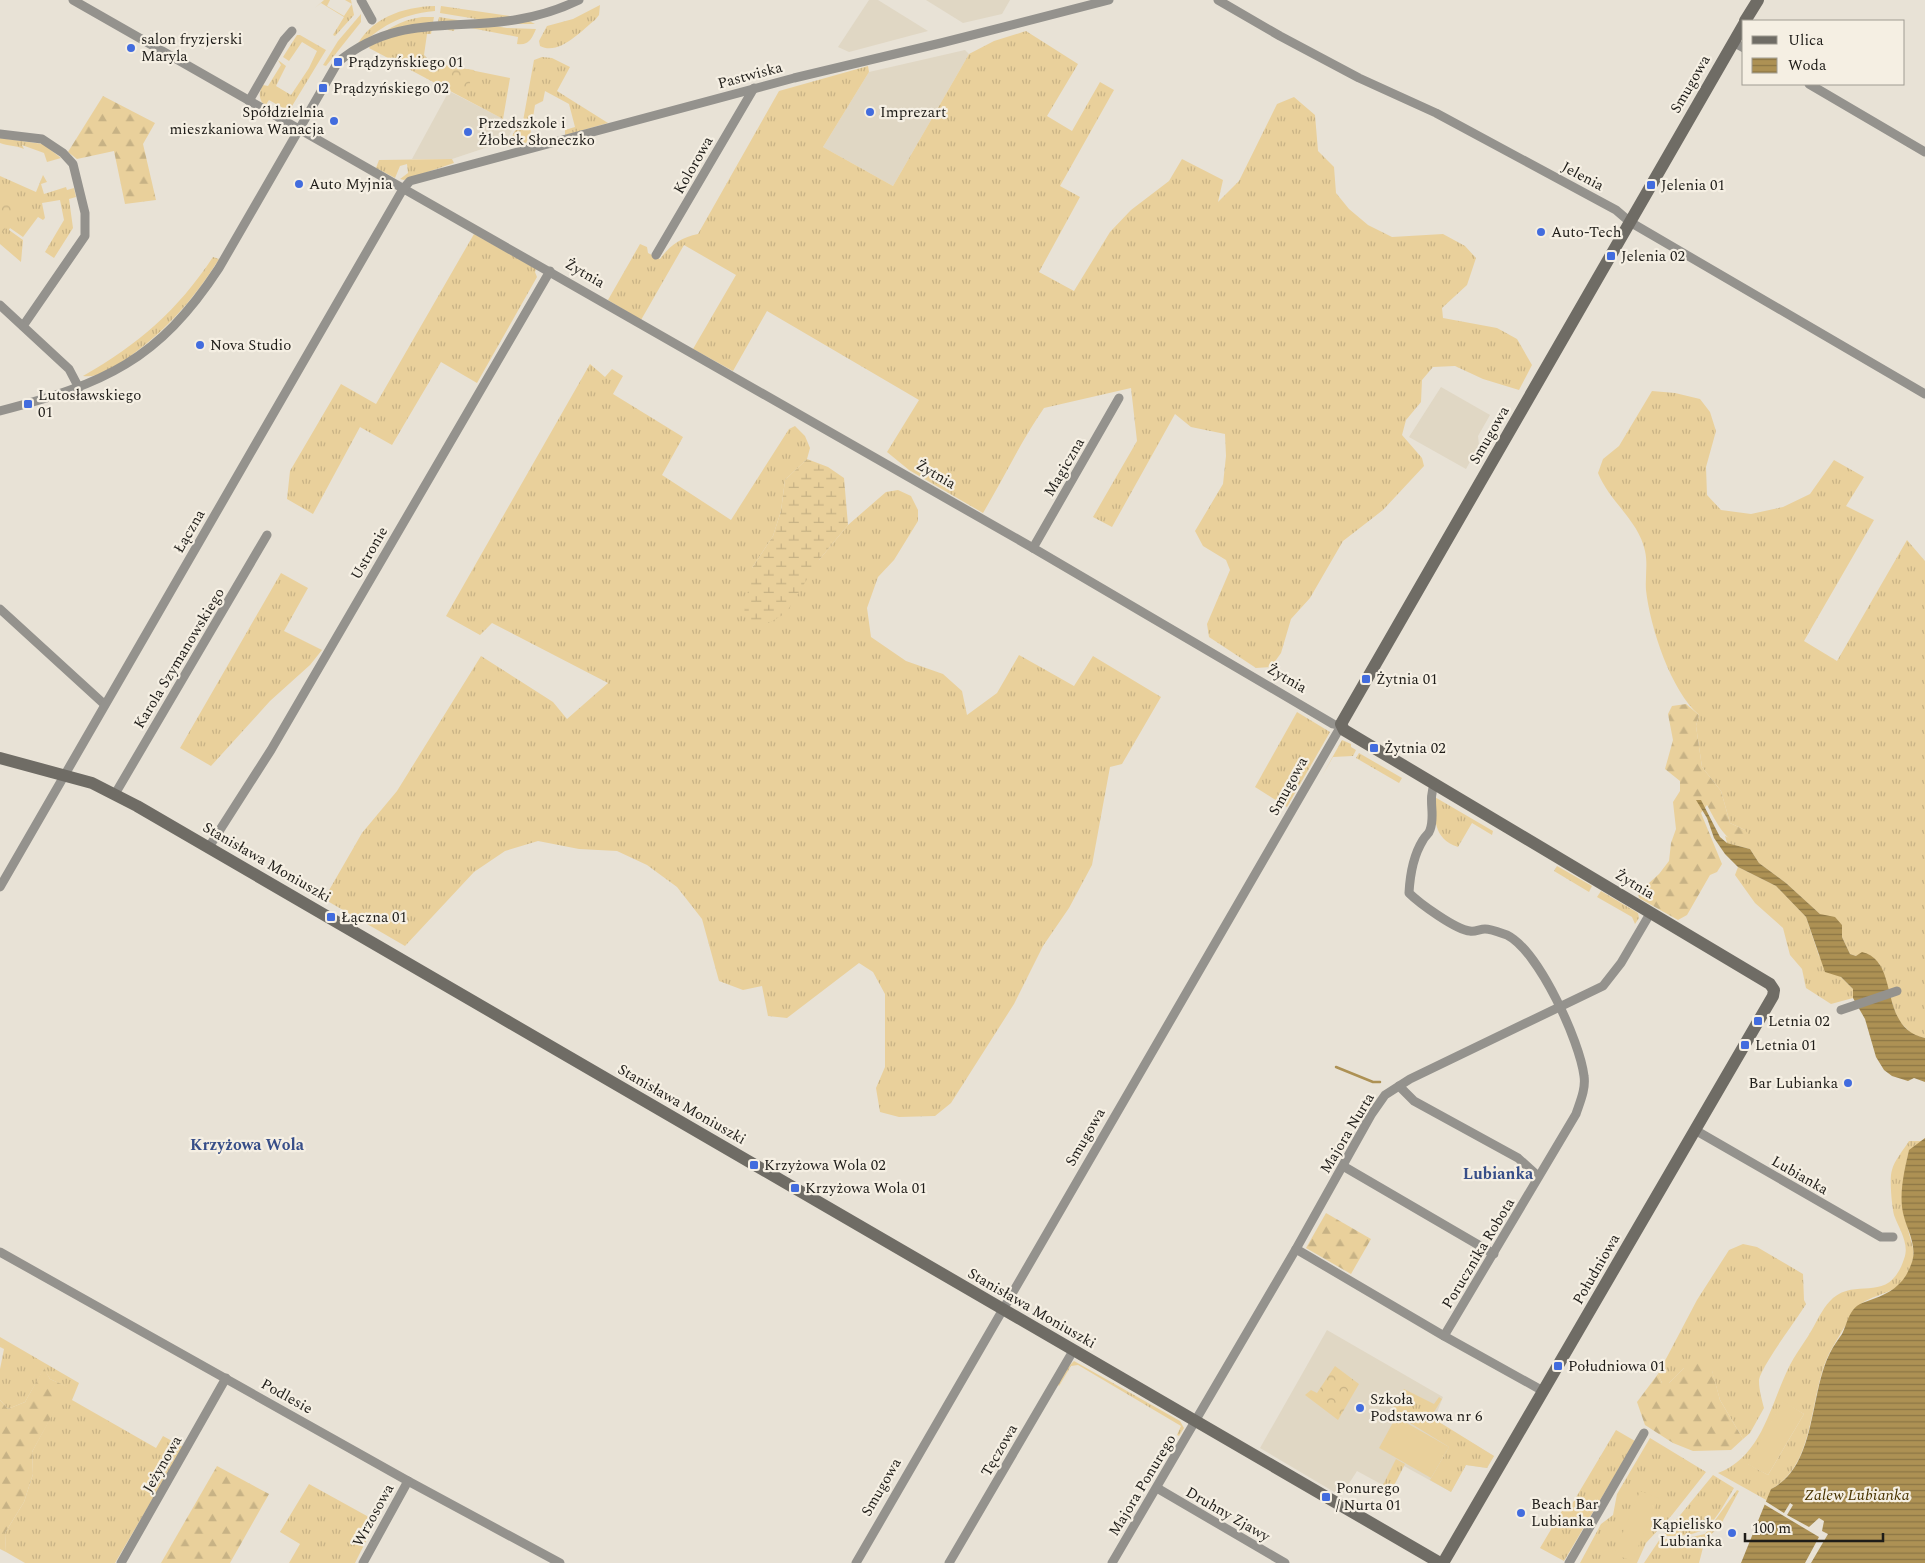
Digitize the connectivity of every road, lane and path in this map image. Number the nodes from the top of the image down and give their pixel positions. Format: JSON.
{"nodes":[{"id":1,"x":73,"y":0,"type":"edge"},
{"id":2,"x":361,"y":0,"type":"edge"},
{"id":3,"x":579,"y":0,"type":"edge"},
{"id":4,"x":1109,"y":0,"type":"edge"},
{"id":5,"x":1218,"y":0,"type":"edge"},
{"id":6,"x":1758,"y":0,"type":"edge"},
{"id":7,"x":504,"y":11,"type":"dead end"},
{"id":8,"x":372,"y":20,"type":"dead end"},
{"id":9,"x":1745,"y":20,"type":"edge"},
{"id":10,"x":292,"y":30,"type":"dead end"},
{"id":11,"x":1742,"y":30,"type":"edge"},
{"id":12,"x":350,"y":43,"type":"dead end"},
{"id":13,"x":1738,"y":45,"type":"edge"},
{"id":14,"x":1811,"y":85,"type":"edge"},
{"id":15,"x":754,"y":88,"type":"junction"},
{"id":16,"x":249,"y":102,"type":"junction"},
{"id":17,"x":298,"y":130,"type":"junction"},
{"id":18,"x":0,"y":134,"type":"edge"},
{"id":19,"x":1925,"y":152,"type":"edge"},
{"id":20,"x":403,"y":189,"type":"junction"},
{"id":21,"x":1630,"y":222,"type":"junction"},
{"id":22,"x":656,"y":255,"type":"dead end"},
{"id":23,"x":550,"y":271,"type":"junction"},
{"id":24,"x":0,"y":305,"type":"edge"},
{"id":25,"x":22,"y":326,"type":"junction"},
{"id":26,"x":79,"y":388,"type":"junction"},
{"id":27,"x":1925,"y":394,"type":"edge"},
{"id":28,"x":1120,"y":398,"type":"dead end"},
{"id":29,"x":0,"y":412,"type":"edge"},
{"id":30,"x":267,"y":535,"type":"dead end"},
{"id":31,"x":1033,"y":548,"type":"junction"},
{"id":32,"x":0,"y":610,"type":"edge"},
{"id":33,"x":104,"y":704,"type":"junction"},
{"id":34,"x":1341,"y":726,"type":"junction"},
{"id":35,"x":0,"y":758,"type":"edge"},
{"id":36,"x":65,"y":775,"type":"junction"},
{"id":37,"x":1435,"y":783,"type":"junction"},
{"id":38,"x":115,"y":794,"type":"junction"},
{"id":39,"x":209,"y":847,"type":"junction"},
{"id":40,"x":0,"y":886,"type":"edge"},
{"id":41,"x":1650,"y":912,"type":"junction"},
{"id":42,"x":1774,"y":990,"type":"joint"},
{"id":43,"x":1897,"y":991,"type":"dead end"},
{"id":44,"x":1560,"y":1008,"type":"junction"},
{"id":45,"x":1841,"y":1010,"type":"dead end"},
{"id":46,"x":1399,"y":1086,"type":"junction"},
{"id":47,"x":1695,"y":1130,"type":"junction"},
{"id":48,"x":1343,"y":1166,"type":"junction"},
{"id":49,"x":1538,"y":1176,"type":"junction"},
{"id":50,"x":1893,"y":1237,"type":"dead end"},
{"id":51,"x":1296,"y":1249,"type":"junction"},
{"id":52,"x":0,"y":1252,"type":"edge"},
{"id":53,"x":1494,"y":1254,"type":"junction"},
{"id":54,"x":1002,"y":1310,"type":"junction"},
{"id":55,"x":1444,"y":1336,"type":"junction"},
{"id":56,"x":1073,"y":1351,"type":"junction"},
{"id":57,"x":226,"y":1378,"type":"junction"},
{"id":58,"x":1543,"y":1391,"type":"junction"},
{"id":59,"x":1196,"y":1421,"type":"junction"},
{"id":60,"x":1644,"y":1433,"type":"dead end"},
{"id":61,"x":408,"y":1481,"type":"junction"},
{"id":62,"x":1157,"y":1488,"type":"junction"},
{"id":63,"x":121,"y":1563,"type":"edge"},
{"id":64,"x":363,"y":1563,"type":"edge"},
{"id":65,"x":560,"y":1563,"type":"edge"},
{"id":66,"x":856,"y":1563,"type":"edge"},
{"id":67,"x":949,"y":1563,"type":"edge"},
{"id":68,"x":1112,"y":1563,"type":"edge"},
{"id":69,"x":1285,"y":1563,"type":"edge"},
{"id":70,"x":1442,"y":1563,"type":"edge"},
{"id":71,"x":1569,"y":1563,"type":"edge"}],
"edges":[{"from":1,"to":16,"type":"street","name":"Żytnia"},
{"from":2,"to":8,"type":"street"},
{"from":3,"to":7,"type":"street"},
{"from":4,"to":15,"type":"street","name":"Pastwiska"},
{"from":5,"to":21,"type":"street","name":"Jelenia"},
{"from":6,"to":9,"type":"street","name":"Smugowa"},
{"from":10,"to":16,"type":"street"},
{"from":11,"to":13,"type":"street","name":"Smugowa"},
{"from":12,"to":17,"type":"street"},
{"from":13,"to":21,"type":"street","name":"Smugowa"},
{"from":14,"to":19,"type":"street"},
{"from":15,"to":20,"type":"street","name":"Pastwiska"},
{"from":15,"to":22,"type":"street","name":"Kolorowa"},
{"from":16,"to":17,"type":"street","name":"Żytnia"},
{"from":17,"to":20,"type":"street","name":"Żytnia"},
{"from":17,"to":26,"type":"street"},
{"from":18,"to":25,"type":"street"},
{"from":20,"to":23,"type":"street","name":"Żytnia"},
{"from":20,"to":33,"type":"street","name":"Łączna"},
{"from":21,"to":27,"type":"street","name":"Jelenia"},
{"from":21,"to":34,"type":"street","name":"Smugowa"},
{"from":23,"to":31,"type":"street","name":"Żytnia"},
{"from":23,"to":39,"type":"street","name":"Ustronie"},
{"from":24,"to":25,"type":"street"},
{"from":25,"to":26,"type":"street"},
{"from":26,"to":29,"type":"street"},
{"from":28,"to":31,"type":"street","name":"Magiczna"},
{"from":30,"to":38,"type":"street","name":"Karola Szymanowskiego"},
{"from":31,"to":34,"type":"street","name":"Żytnia"},
{"from":32,"to":33,"type":"street"},
{"from":33,"to":36,"type":"street","name":"Łączna"},
{"from":34,"to":37,"type":"street","name":"Żytnia"},
{"from":34,"to":54,"type":"street","name":"Smugowa"},
{"from":35,"to":36,"type":"street","name":"Stanisława Moniuszki"},
{"from":36,"to":38,"type":"street","name":"Stanisława Moniuszki"},
{"from":36,"to":40,"type":"street","name":"Łączna"},
{"from":37,"to":41,"type":"street","name":"Żytnia"},
{"from":37,"to":44,"type":"street","name":"Porucznika Robota"},
{"from":38,"to":39,"type":"street","name":"Stanisława Moniuszki"},
{"from":39,"to":54,"type":"street","name":"Stanisława Moniuszki"},
{"from":41,"to":42,"type":"street","name":"Żytnia"},
{"from":41,"to":44,"type":"street","name":"Majora Nurta"},
{"from":42,"to":47,"type":"street","name":"Południowa"},
{"from":43,"to":45,"type":"street"},
{"from":44,"to":46,"type":"street","name":"Majora Nurta"},
{"from":44,"to":49,"type":"street","name":"Porucznika Robota"},
{"from":46,"to":48,"type":"street","name":"Majora Nurta"},
{"from":46,"to":49,"type":"street"},
{"from":47,"to":50,"type":"street","name":"Lubianka"},
{"from":47,"to":58,"type":"street","name":"Południowa"},
{"from":48,"to":51,"type":"street","name":"Majora Nurta"},
{"from":48,"to":53,"type":"street"},
{"from":49,"to":53,"type":"street","name":"Porucznika Robota"},
{"from":51,"to":55,"type":"street"},
{"from":51,"to":59,"type":"street","name":"Majora Nurta"},
{"from":52,"to":57,"type":"street","name":"Podlesie"},
{"from":53,"to":55,"type":"street","name":"Porucznika Robota"},
{"from":54,"to":56,"type":"street","name":"Stanisława Moniuszki"},
{"from":54,"to":66,"type":"street","name":"Smugowa"},
{"from":55,"to":58,"type":"street"},
{"from":56,"to":59,"type":"street","name":"Stanisława Moniuszki"},
{"from":56,"to":67,"type":"street","name":"Tęczowa"},
{"from":57,"to":61,"type":"street","name":"Podlesie"},
{"from":57,"to":63,"type":"street","name":"Jeżynowa"},
{"from":58,"to":70,"type":"street","name":"Południowa"},
{"from":59,"to":62,"type":"street","name":"Majora Ponurego"},
{"from":59,"to":70,"type":"street","name":"Stanisława Moniuszki"},
{"from":60,"to":71,"type":"street"},
{"from":61,"to":64,"type":"street","name":"Wrzosowa"},
{"from":61,"to":65,"type":"street","name":"Podlesie"},
{"from":62,"to":68,"type":"street","name":"Majora Ponurego"},
{"from":62,"to":69,"type":"street","name":"Druhny Zjawy"}]}
